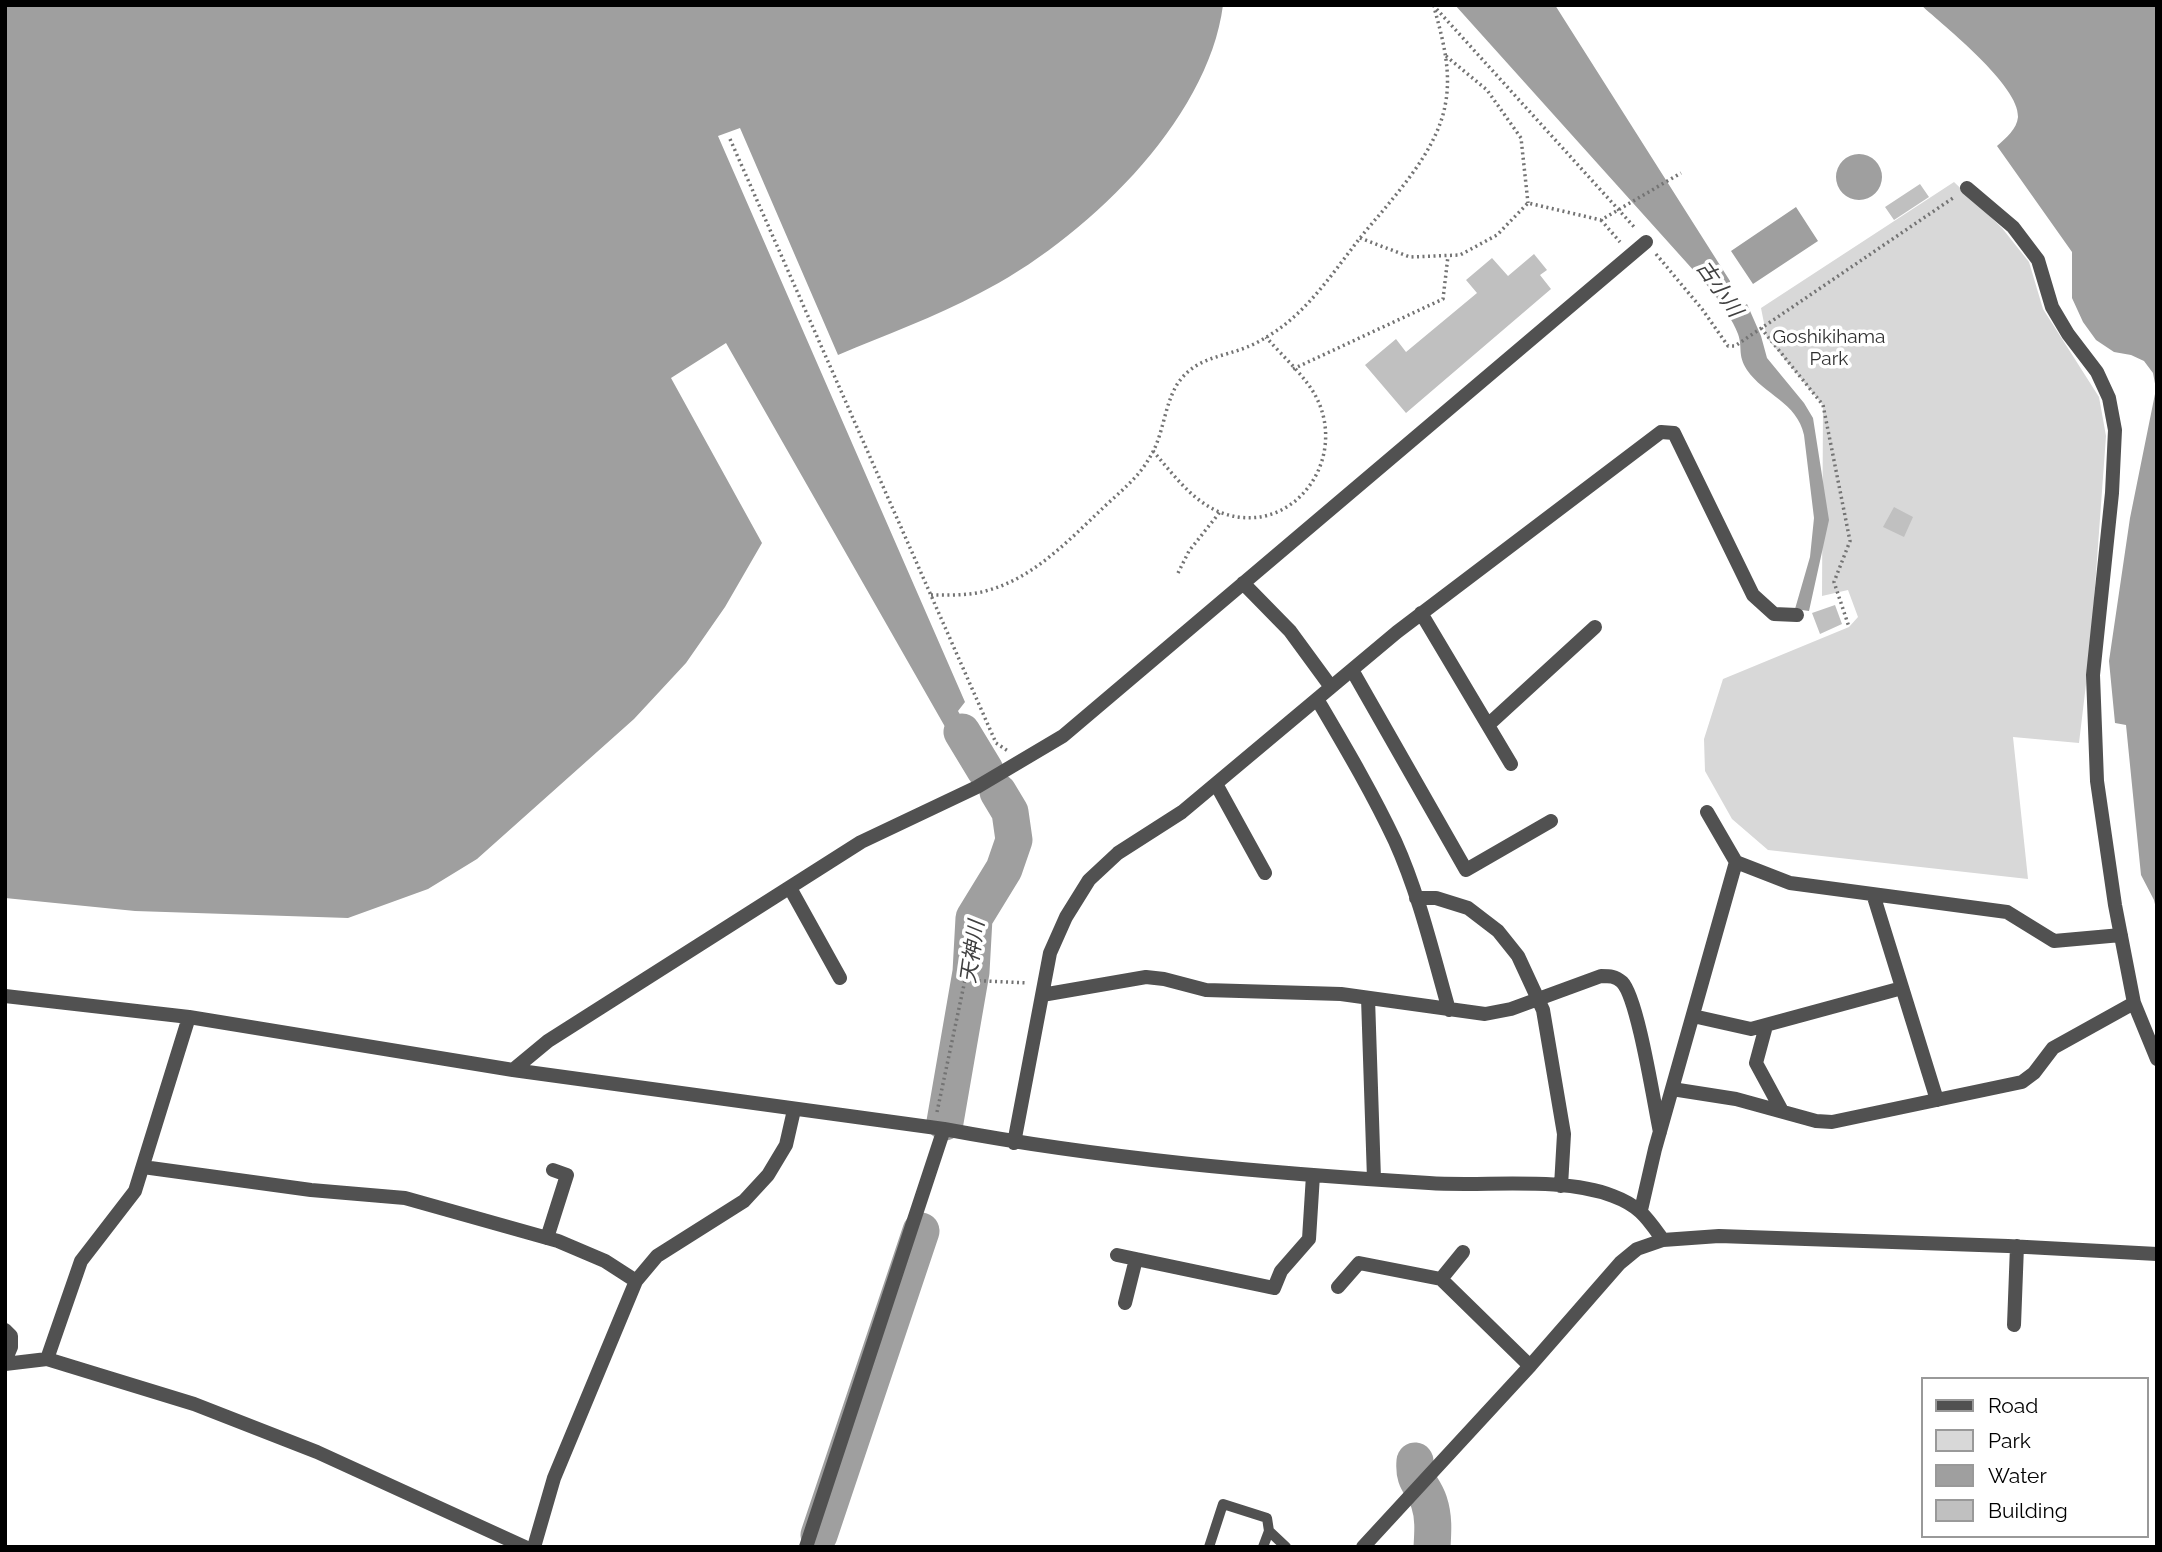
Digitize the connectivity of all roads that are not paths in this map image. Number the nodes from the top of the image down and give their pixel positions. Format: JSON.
{"nodes":[{"id":1,"x":1967,"y":188,"type":"road end"},
{"id":2,"x":1646,"y":242,"type":"road end"},
{"id":3,"x":1243,"y":583,"type":"junction"},
{"id":4,"x":1421,"y":613,"type":"junction"},
{"id":5,"x":1797,"y":615,"type":"dead end"},
{"id":6,"x":1595,"y":627,"type":"dead end"},
{"id":7,"x":1352,"y":670,"type":"junction"},
{"id":8,"x":1331,"y":687,"type":"junction"},
{"id":9,"x":1317,"y":699,"type":"junction"},
{"id":10,"x":1488,"y":725,"type":"junction"},
{"id":11,"x":1511,"y":764,"type":"dead end"},
{"id":12,"x":1216,"y":784,"type":"junction"},
{"id":13,"x":1707,"y":812,"type":"dead end"},
{"id":14,"x":1551,"y":821,"type":"dead end"},
{"id":15,"x":1736,"y":862,"type":"junction"},
{"id":16,"x":1265,"y":873,"type":"dead end"},
{"id":17,"x":790,"y":888,"type":"junction"},
{"id":18,"x":1873,"y":894,"type":"junction"},
{"id":19,"x":1416,"y":898,"type":"junction"},
{"id":20,"x":2121,"y":935,"type":"junction"},
{"id":21,"x":841,"y":978,"type":"dead end"},
{"id":22,"x":1902,"y":988,"type":"junction"},
{"id":23,"x":1043,"y":989,"type":"junction"},
{"id":24,"x":5,"y":996,"type":"edge"},
{"id":25,"x":1368,"y":998,"type":"junction"},
{"id":26,"x":1539,"y":999,"type":"junction"},
{"id":27,"x":2134,"y":1003,"type":"junction"},
{"id":28,"x":1449,"y":1010,"type":"junction"},
{"id":29,"x":1693,"y":1016,"type":"junction"},
{"id":30,"x":190,"y":1017,"type":"junction"},
{"id":31,"x":1766,"y":1026,"type":"junction"},
{"id":32,"x":2157,"y":1059,"type":"edge"},
{"id":33,"x":513,"y":1070,"type":"junction"},
{"id":34,"x":1672,"y":1089,"type":"junction"},
{"id":35,"x":1937,"y":1100,"type":"junction"},
{"id":36,"x":794,"y":1110,"type":"junction"},
{"id":37,"x":1782,"y":1111,"type":"junction"},
{"id":38,"x":939,"y":1129,"type":"junction"},
{"id":39,"x":1660,"y":1132,"type":"junction"},
{"id":40,"x":1014,"y":1143,"type":"junction"},
{"id":41,"x":143,"y":1167,"type":"junction"},
{"id":42,"x":553,"y":1170,"type":"dead end"},
{"id":43,"x":1313,"y":1175,"type":"junction"},
{"id":44,"x":1374,"y":1179,"type":"junction"},
{"id":45,"x":1561,"y":1186,"type":"junction"},
{"id":46,"x":1641,"y":1210,"type":"junction"},
{"id":47,"x":547,"y":1238,"type":"junction"},
{"id":48,"x":1663,"y":1241,"type":"junction"},
{"id":49,"x":2017,"y":1246,"type":"junction"},
{"id":50,"x":1463,"y":1252,"type":"dead end"},
{"id":51,"x":2157,"y":1254,"type":"edge"},
{"id":52,"x":1117,"y":1255,"type":"dead end"},
{"id":53,"x":1136,"y":1259,"type":"junction"},
{"id":54,"x":1441,"y":1279,"type":"junction"},
{"id":55,"x":636,"y":1281,"type":"junction"},
{"id":56,"x":1338,"y":1287,"type":"dead end"},
{"id":57,"x":1125,"y":1303,"type":"dead end"},
{"id":58,"x":2014,"y":1325,"type":"dead end"},
{"id":59,"x":5,"y":1330,"type":"edge"},
{"id":60,"x":47,"y":1359,"type":"junction"},
{"id":61,"x":5,"y":1363,"type":"edge"},
{"id":62,"x":1530,"y":1366,"type":"junction"},
{"id":63,"x":1269,"y":1531,"type":"junction"},
{"id":64,"x":525,"y":1547,"type":"edge"},
{"id":65,"x":534,"y":1547,"type":"edge"},
{"id":66,"x":806,"y":1547,"type":"edge"},
{"id":67,"x":1209,"y":1547,"type":"edge"},
{"id":68,"x":1263,"y":1547,"type":"edge"},
{"id":69,"x":1286,"y":1547,"type":"edge"},
{"id":70,"x":1363,"y":1547,"type":"edge"}],
"edges":[{"from":1,"to":20,"type":"street"},
{"from":2,"to":3,"type":"street"},
{"from":3,"to":8,"type":"street"},
{"from":3,"to":17,"type":"street"},
{"from":4,"to":5,"type":"street"},
{"from":4,"to":7,"type":"street"},
{"from":4,"to":10,"type":"street"},
{"from":6,"to":10,"type":"street"},
{"from":7,"to":8,"type":"street"},
{"from":7,"to":14,"type":"street"},
{"from":8,"to":9,"type":"street"},
{"from":9,"to":12,"type":"street"},
{"from":9,"to":19,"type":"street"},
{"from":10,"to":11,"type":"street"},
{"from":12,"to":16,"type":"street"},
{"from":12,"to":23,"type":"street"},
{"from":13,"to":15,"type":"street"},
{"from":15,"to":18,"type":"street"},
{"from":15,"to":29,"type":"street"},
{"from":17,"to":21,"type":"street"},
{"from":17,"to":33,"type":"street"},
{"from":18,"to":20,"type":"street"},
{"from":18,"to":22,"type":"street"},
{"from":19,"to":26,"type":"street"},
{"from":19,"to":28,"type":"street"},
{"from":20,"to":27,"type":"street"},
{"from":22,"to":31,"type":"street"},
{"from":22,"to":35,"type":"street"},
{"from":23,"to":25,"type":"street"},
{"from":23,"to":40,"type":"street"},
{"from":24,"to":30,"type":"street"},
{"from":25,"to":28,"type":"street"},
{"from":25,"to":44,"type":"street"},
{"from":26,"to":28,"type":"street"},
{"from":26,"to":39,"type":"street"},
{"from":26,"to":45,"type":"street"},
{"from":27,"to":32,"type":"street"},
{"from":27,"to":35,"type":"street"},
{"from":29,"to":31,"type":"street"},
{"from":29,"to":34,"type":"street"},
{"from":30,"to":33,"type":"street"},
{"from":30,"to":41,"type":"street"},
{"from":31,"to":37,"type":"street"},
{"from":33,"to":36,"type":"street"},
{"from":34,"to":37,"type":"street"},
{"from":34,"to":39,"type":"street"},
{"from":35,"to":37,"type":"street"},
{"from":36,"to":38,"type":"street"},
{"from":36,"to":55,"type":"street"},
{"from":38,"to":40,"type":"street"},
{"from":38,"to":66,"type":"street"},
{"from":39,"to":46,"type":"street"},
{"from":40,"to":43,"type":"street"},
{"from":41,"to":47,"type":"street"},
{"from":41,"to":60,"type":"street"},
{"from":42,"to":47,"type":"street"},
{"from":43,"to":44,"type":"street"},
{"from":43,"to":53,"type":"street"},
{"from":44,"to":45,"type":"street"},
{"from":45,"to":46,"type":"street"},
{"from":46,"to":48,"type":"street"},
{"from":47,"to":55,"type":"street"},
{"from":48,"to":49,"type":"street"},
{"from":48,"to":62,"type":"street"},
{"from":49,"to":51,"type":"street"},
{"from":49,"to":58,"type":"street"},
{"from":50,"to":54,"type":"street"},
{"from":52,"to":53,"type":"street"},
{"from":53,"to":57,"type":"street"},
{"from":54,"to":56,"type":"street"},
{"from":54,"to":62,"type":"street"},
{"from":55,"to":65,"type":"street"},
{"from":59,"to":61,"type":"street"},
{"from":60,"to":61,"type":"street"},
{"from":60,"to":64,"type":"street"},
{"from":62,"to":70,"type":"street"},
{"from":63,"to":67,"type":"lane"},
{"from":63,"to":68,"type":"lane"},
{"from":63,"to":69,"type":"lane"}]}
